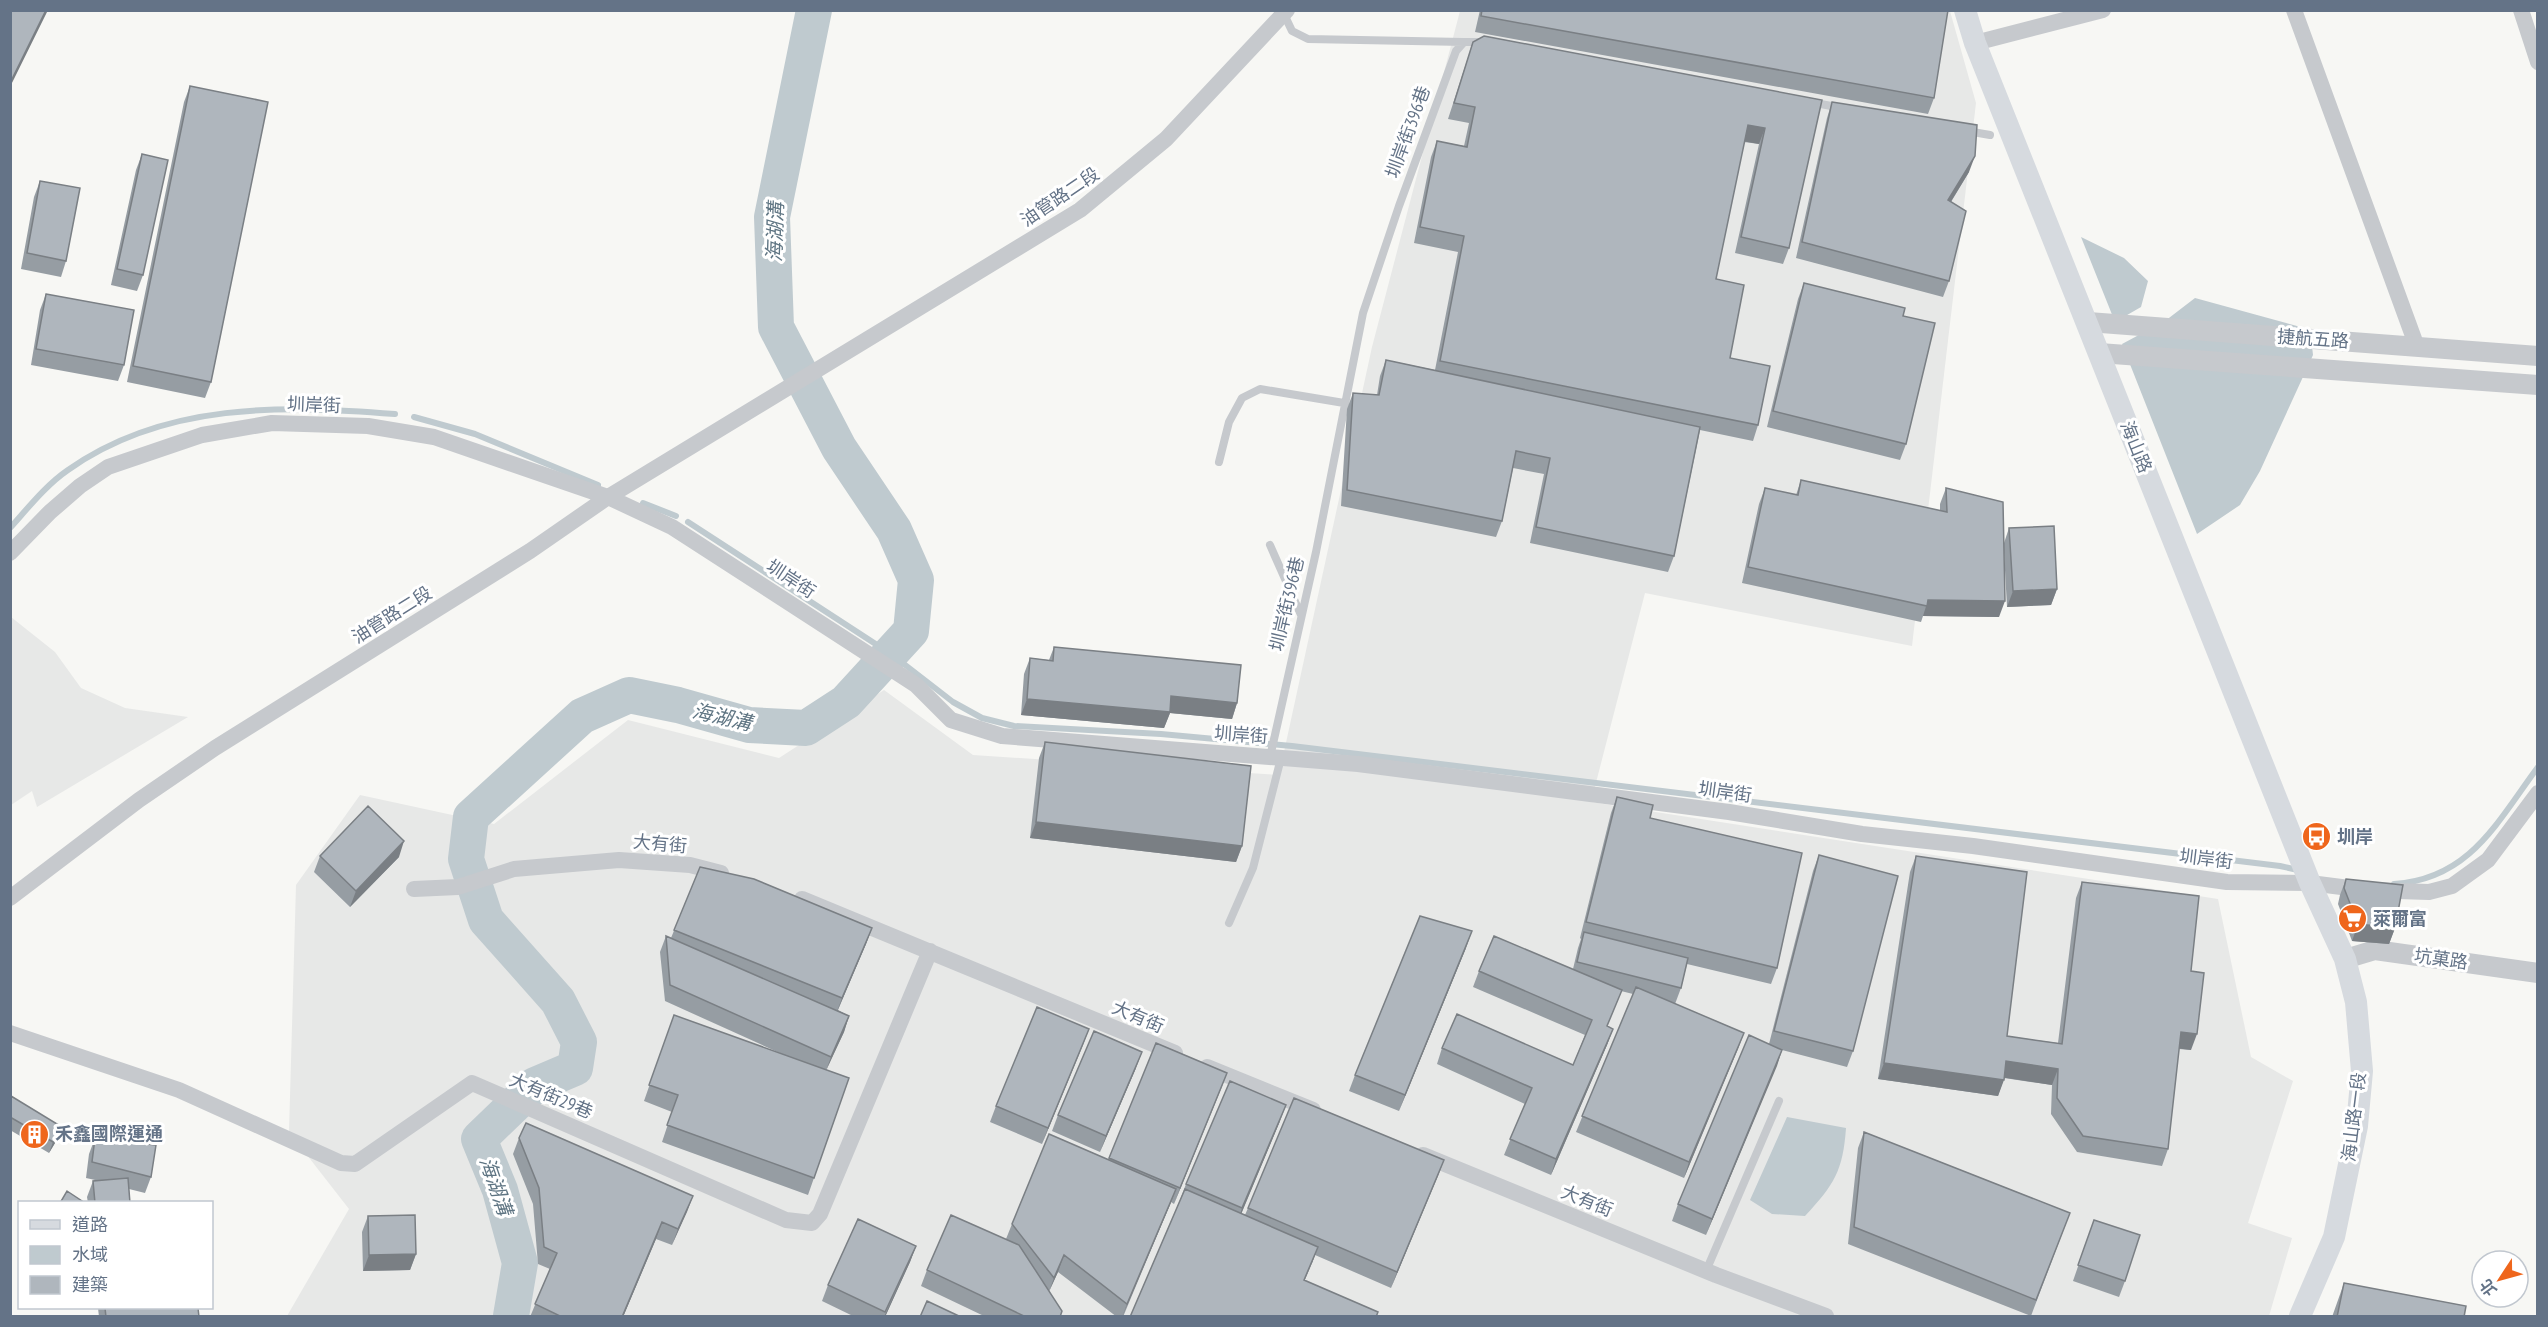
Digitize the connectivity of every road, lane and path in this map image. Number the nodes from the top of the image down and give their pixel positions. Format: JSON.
{"nodes":[{"id":1,"x":1965,"y":10,"type":"edge"},
{"id":2,"x":2103,"y":10,"type":"edge"},
{"id":3,"x":2294,"y":10,"type":"edge"},
{"id":4,"x":2521,"y":10,"type":"edge"},
{"id":5,"x":1284,"y":12,"type":"edge"},
{"id":6,"x":1464,"y":42,"type":"junction"},
{"id":7,"x":1490,"y":43,"type":"edge"},
{"id":8,"x":1975,"y":43,"type":"junction"},
{"id":9,"x":2538,"y":62,"type":"edge"},
{"id":10,"x":1804,"y":101,"type":"edge"},
{"id":11,"x":1850,"y":110,"type":"edge"},
{"id":12,"x":1955,"y":129,"type":"edge"},
{"id":13,"x":1990,"y":135,"type":"dead end"},
{"id":14,"x":2088,"y":322,"type":"junction"},
{"id":15,"x":2417,"y":347,"type":"junction"},
{"id":16,"x":2099,"y":353,"type":"junction"},
{"id":17,"x":2538,"y":356,"type":"edge"},
{"id":18,"x":2538,"y":385,"type":"edge"},
{"id":19,"x":1344,"y":403,"type":"junction"},
{"id":20,"x":1219,"y":462,"type":"dead end"},
{"id":21,"x":608,"y":497,"type":"junction"},
{"id":22,"x":1270,"y":545,"type":"dead end"},
{"id":23,"x":10,"y":553,"type":"edge"},
{"id":24,"x":1302,"y":615,"type":"junction"},
{"id":25,"x":1274,"y":757,"type":"junction"},
{"id":26,"x":2538,"y":793,"type":"edge"},
{"id":27,"x":39,"y":875,"type":"junction"},
{"id":28,"x":734,"y":876,"type":"edge"},
{"id":29,"x":2310,"y":883,"type":"junction"},
{"id":30,"x":414,"y":889,"type":"dead end"},
{"id":31,"x":789,"y":894,"type":"edge"},
{"id":32,"x":10,"y":898,"type":"edge"},
{"id":33,"x":10,"y":905,"type":"edge"},
{"id":34,"x":1229,"y":923,"type":"dead end"},
{"id":35,"x":930,"y":951,"type":"junction"},
{"id":36,"x":2345,"y":959,"type":"junction"},
{"id":37,"x":2538,"y":973,"type":"edge"},
{"id":38,"x":10,"y":1033,"type":"edge"},
{"id":39,"x":1779,"y":1101,"type":"dead end"},
{"id":40,"x":1324,"y":1115,"type":"edge"},
{"id":41,"x":1410,"y":1150,"type":"edge"},
{"id":42,"x":1706,"y":1271,"type":"junction"},
{"id":43,"x":1822,"y":1316,"type":"edge"},
{"id":44,"x":2300,"y":1317,"type":"edge"}],
"edges":[{"from":1,"to":8,"type":"main road","name":"海山路"},
{"from":2,"to":8,"type":"street"},
{"from":3,"to":15,"type":"street"},
{"from":4,"to":9,"type":"street"},
{"from":5,"to":6,"type":"lane"},
{"from":5,"to":21,"type":"street","name":"油管路二段"},
{"from":6,"to":7,"type":"lane"},
{"from":6,"to":19,"type":"lane","name":"圳岸街396巷"},
{"from":8,"to":14,"type":"main road","name":"海山路"},
{"from":10,"to":11,"type":"lane"},
{"from":12,"to":13,"type":"lane"},
{"from":14,"to":15,"type":"street","name":"捷航五路"},
{"from":14,"to":16,"type":"main road","name":"海山路"},
{"from":15,"to":17,"type":"street","name":"捷航五路"},
{"from":16,"to":18,"type":"street","name":"捷航五路"},
{"from":16,"to":29,"type":"main road","name":"海山路"},
{"from":19,"to":20,"type":"lane"},
{"from":19,"to":24,"type":"lane","name":"圳岸街396巷"},
{"from":21,"to":23,"type":"street","name":"圳岸街"},
{"from":21,"to":25,"type":"street","name":"圳岸街"},
{"from":21,"to":27,"type":"street","name":"油管路二段"},
{"from":22,"to":24,"type":"lane"},
{"from":24,"to":25,"type":"lane","name":"圳岸街396巷"},
{"from":25,"to":29,"type":"street","name":"圳岸街"},
{"from":25,"to":34,"type":"lane","name":"圳岸街396巷"},
{"from":26,"to":29,"type":"street","name":"圳岸街"},
{"from":27,"to":32,"type":"street","name":"油管路二段"},
{"from":27,"to":33,"type":"street","name":"油管路二段"},
{"from":28,"to":30,"type":"street","name":"大有街"},
{"from":29,"to":36,"type":"main road","name":"海山路一段"},
{"from":31,"to":35,"type":"street","name":"大有街"},
{"from":35,"to":38,"type":"street","name":"大有街29巷"},
{"from":35,"to":40,"type":"street","name":"大有街"},
{"from":36,"to":37,"type":"street","name":"坑菓路"},
{"from":36,"to":44,"type":"main road","name":"海山路一段"},
{"from":39,"to":42,"type":"lane"},
{"from":41,"to":42,"type":"street","name":"大有街"},
{"from":42,"to":43,"type":"street","name":"大有街"}]}
